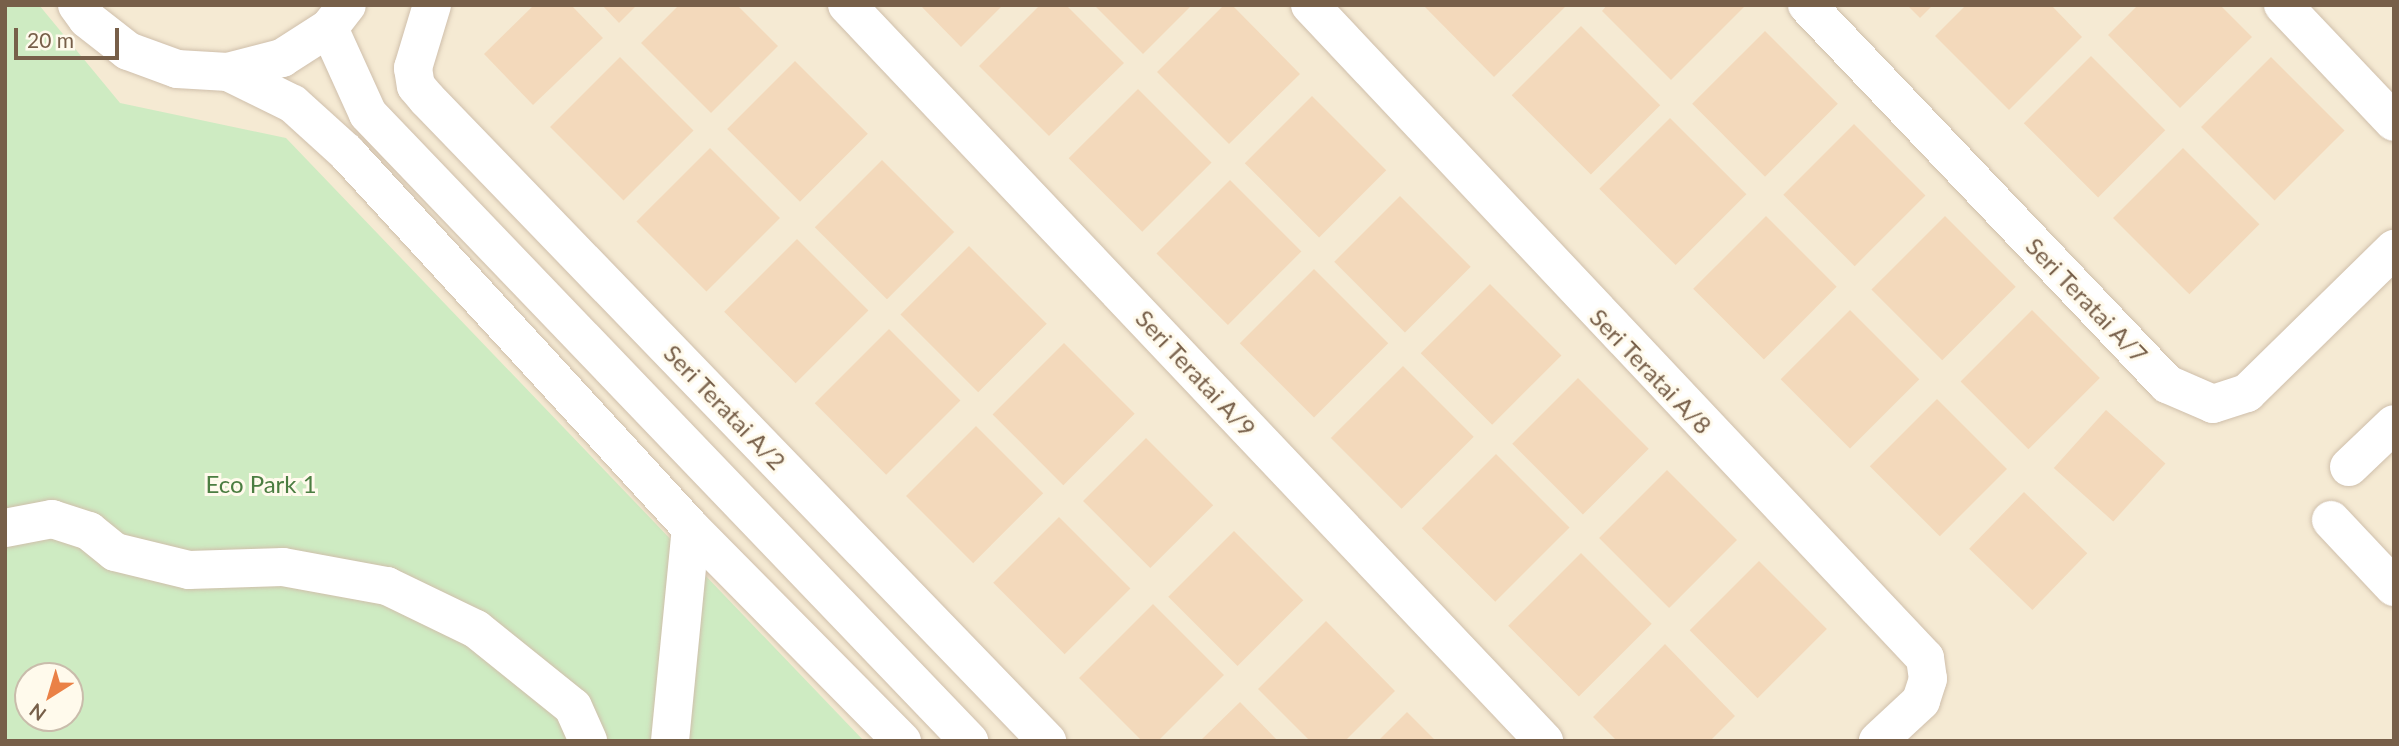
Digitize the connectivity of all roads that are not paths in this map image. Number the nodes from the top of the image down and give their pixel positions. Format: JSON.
{"nodes":[{"id":1,"x":77,"y":5,"type":"edge"},
{"id":2,"x":432,"y":5,"type":"edge"},
{"id":3,"x":848,"y":5,"type":"edge"},
{"id":4,"x":1310,"y":5,"type":"edge"},
{"id":5,"x":1807,"y":5,"type":"edge"},
{"id":6,"x":2283,"y":5,"type":"edge"},
{"id":7,"x":338,"y":16,"type":"edge"},
{"id":8,"x":229,"y":72,"type":"junction"},
{"id":9,"x":2394,"y":122,"type":"edge"},
{"id":10,"x":2394,"y":249,"type":"edge"},
{"id":11,"x":2394,"y":424,"type":"edge"},
{"id":12,"x":2349,"y":467,"type":"dead end"},
{"id":13,"x":2331,"y":520,"type":"dead end"},
{"id":14,"x":5,"y":528,"type":"edge"},
{"id":15,"x":691,"y":528,"type":"junction"},
{"id":16,"x":2394,"y":587,"type":"edge"},
{"id":17,"x":588,"y":741,"type":"edge"},
{"id":18,"x":670,"y":741,"type":"edge"},
{"id":19,"x":902,"y":741,"type":"edge"},
{"id":20,"x":969,"y":741,"type":"edge"},
{"id":21,"x":1047,"y":741,"type":"edge"},
{"id":22,"x":1544,"y":741,"type":"edge"},
{"id":23,"x":1878,"y":741,"type":"edge"}],
"edges":[{"from":1,"to":8,"type":"street"},
{"from":2,"to":21,"type":"street","name":"Seri Teratai A/2"},
{"from":3,"to":22,"type":"street","name":"Seri Teratai A/9"},
{"from":4,"to":23,"type":"street","name":"Seri Teratai A/8"},
{"from":5,"to":10,"type":"street","name":"Seri Teratai A/7"},
{"from":6,"to":9,"type":"street"},
{"from":7,"to":8,"type":"street"},
{"from":7,"to":20,"type":"street"},
{"from":8,"to":15,"type":"street"},
{"from":11,"to":12,"type":"street"},
{"from":13,"to":16,"type":"street"},
{"from":14,"to":17,"type":"street"},
{"from":15,"to":18,"type":"street"},
{"from":15,"to":19,"type":"street"}]}
